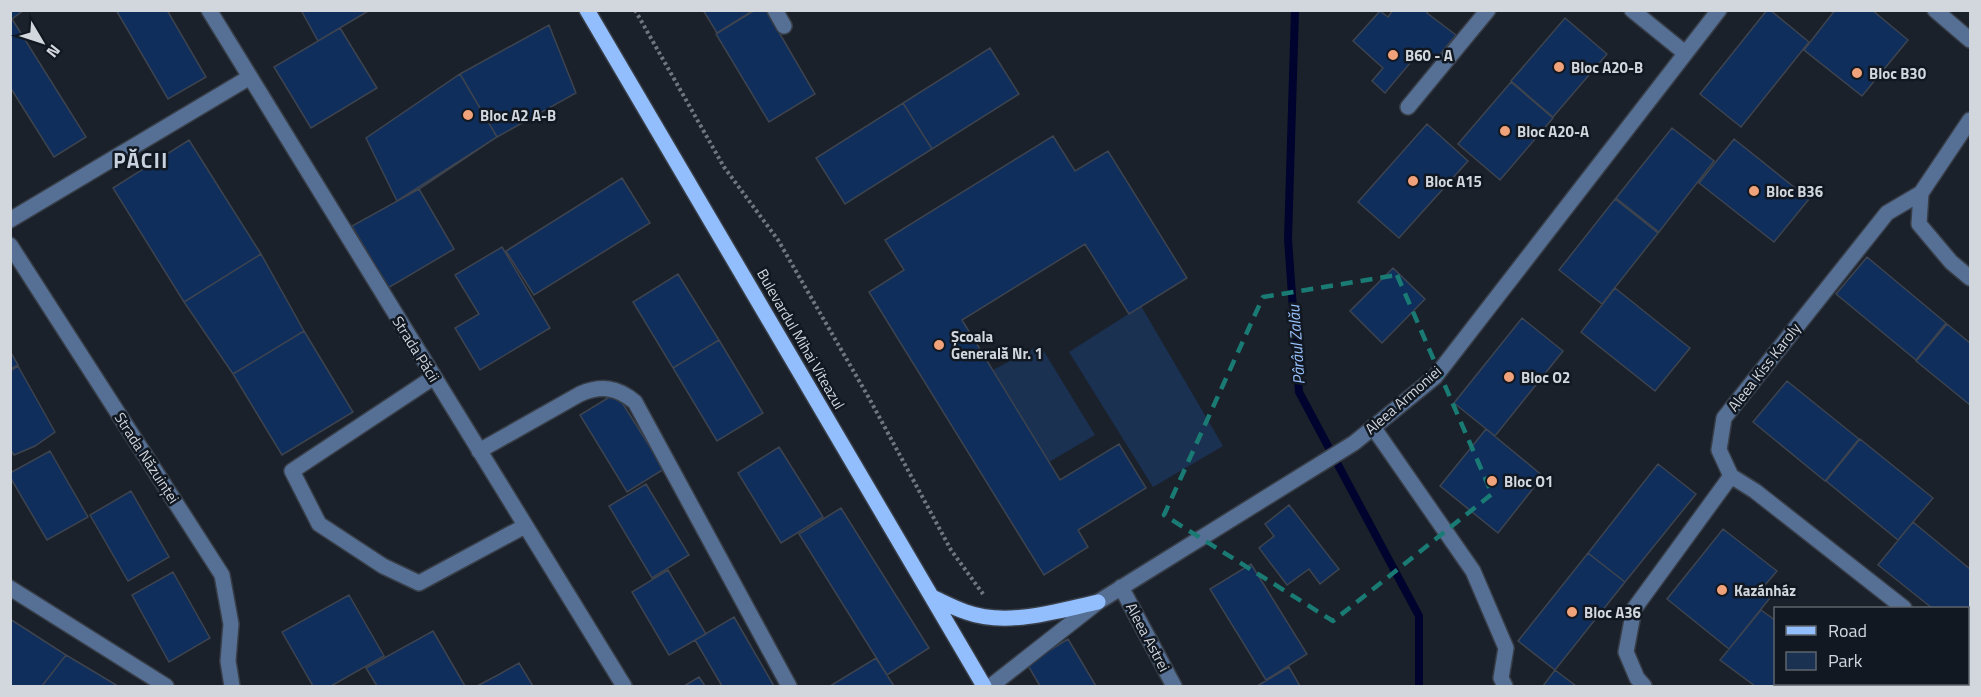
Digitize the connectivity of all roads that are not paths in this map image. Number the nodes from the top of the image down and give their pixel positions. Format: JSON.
{"nodes":[{"id":1,"x":209,"y":10,"type":"edge"},
{"id":2,"x":587,"y":10,"type":"edge"},
{"id":3,"x":775,"y":10,"type":"edge"},
{"id":4,"x":1488,"y":10,"type":"edge"},
{"id":5,"x":1632,"y":10,"type":"edge"},
{"id":6,"x":1719,"y":10,"type":"edge"},
{"id":7,"x":1935,"y":10,"type":"edge"},
{"id":8,"x":784,"y":26,"type":"dead end"},
{"id":9,"x":1971,"y":40,"type":"edge"},
{"id":10,"x":1685,"y":53,"type":"junction"},
{"id":11,"x":250,"y":77,"type":"junction"},
{"id":12,"x":1408,"y":107,"type":"dead end"},
{"id":13,"x":1971,"y":120,"type":"edge"},
{"id":14,"x":1921,"y":193,"type":"junction"},
{"id":15,"x":10,"y":220,"type":"edge"},
{"id":16,"x":10,"y":245,"type":"edge"},
{"id":17,"x":1971,"y":278,"type":"edge"},
{"id":18,"x":434,"y":377,"type":"junction"},
{"id":19,"x":1373,"y":427,"type":"junction"},
{"id":20,"x":479,"y":451,"type":"junction"},
{"id":21,"x":1731,"y":476,"type":"junction"},
{"id":22,"x":525,"y":526,"type":"junction"},
{"id":23,"x":1121,"y":587,"type":"junction"},
{"id":24,"x":10,"y":588,"type":"edge"},
{"id":25,"x":932,"y":597,"type":"junction"},
{"id":26,"x":1098,"y":602,"type":"junction"},
{"id":27,"x":1901,"y":607,"type":"edge"},
{"id":28,"x":166,"y":687,"type":"edge"},
{"id":29,"x":232,"y":687,"type":"edge"},
{"id":30,"x":624,"y":687,"type":"edge"},
{"id":31,"x":789,"y":687,"type":"edge"},
{"id":32,"x":984,"y":687,"type":"edge"},
{"id":33,"x":991,"y":687,"type":"edge"},
{"id":34,"x":1174,"y":687,"type":"edge"},
{"id":35,"x":1505,"y":687,"type":"edge"},
{"id":36,"x":1644,"y":687,"type":"edge"}],
"edges":[{"from":1,"to":11,"type":"street","name":"Strada Păcii"},
{"from":2,"to":25,"type":"main road","name":"Bulevardul Mihai Viteazul"},
{"from":3,"to":8,"type":"street"},
{"from":4,"to":12,"type":"street"},
{"from":5,"to":10,"type":"street"},
{"from":6,"to":10,"type":"street","name":"Aleea Armoniei"},
{"from":7,"to":9,"type":"street"},
{"from":10,"to":19,"type":"street","name":"Aleea Armoniei"},
{"from":11,"to":15,"type":"street"},
{"from":11,"to":18,"type":"street","name":"Strada Păcii"},
{"from":13,"to":14,"type":"street"},
{"from":14,"to":17,"type":"street"},
{"from":14,"to":21,"type":"street","name":"Aleea Kiss Karoly"},
{"from":16,"to":29,"type":"street","name":"Strada Năzuinței"},
{"from":18,"to":20,"type":"street","name":"Strada Păcii"},
{"from":18,"to":22,"type":"street"},
{"from":19,"to":23,"type":"street","name":"Aleea Armoniei"},
{"from":19,"to":35,"type":"street"},
{"from":20,"to":22,"type":"street","name":"Strada Păcii"},
{"from":20,"to":31,"type":"street"},
{"from":21,"to":27,"type":"street"},
{"from":21,"to":36,"type":"street"},
{"from":22,"to":30,"type":"street","name":"Strada Păcii"},
{"from":23,"to":26,"type":"street","name":"Aleea Armoniei"},
{"from":23,"to":34,"type":"street","name":"Aleea Astrei"},
{"from":24,"to":28,"type":"street"},
{"from":25,"to":26,"type":"main road"},
{"from":25,"to":32,"type":"main road","name":"Bulevardul Mihai Viteazul"},
{"from":26,"to":33,"type":"street","name":"Aleea Armoniei"}]}
